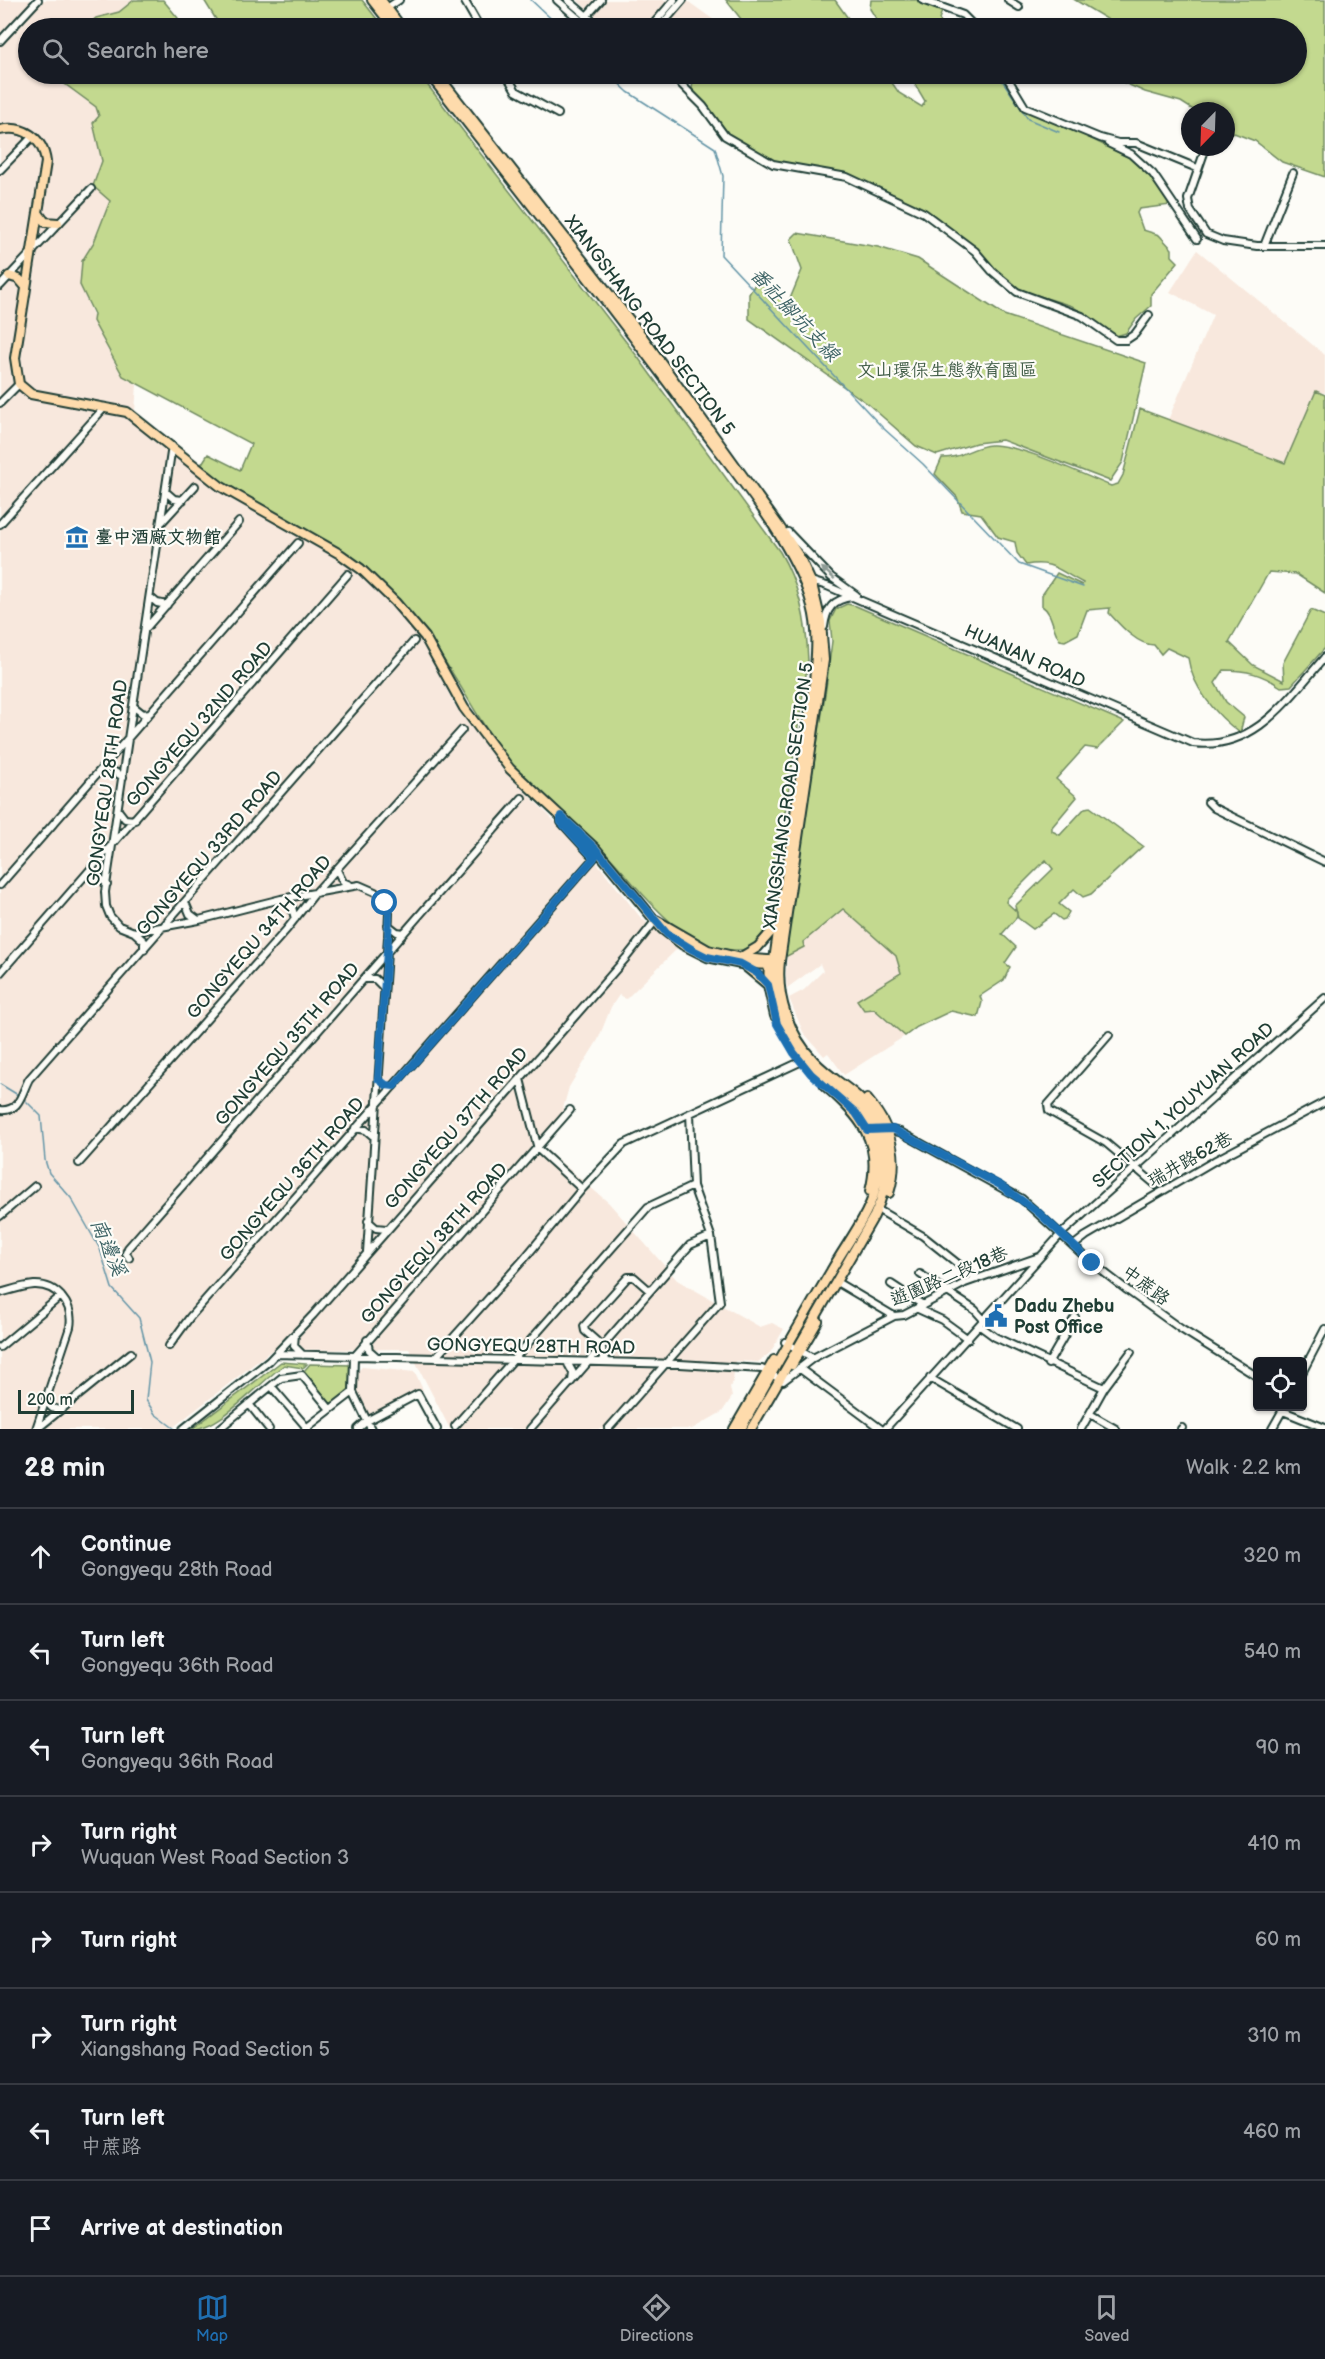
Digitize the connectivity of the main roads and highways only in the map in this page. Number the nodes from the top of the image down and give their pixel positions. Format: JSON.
{"nodes":[{"id":1,"x":381,"y":6,"type":"edge"},
{"id":2,"x":392,"y":18,"type":"edge"},
{"id":3,"x":437,"y":84,"type":"edge"},
{"id":4,"x":445,"y":84,"type":"edge"},
{"id":5,"x":0,"y":130,"type":"edge"},
{"id":6,"x":39,"y":214,"type":"junction"},
{"id":7,"x":57,"y":223,"type":"road end"},
{"id":8,"x":9,"y":276,"type":"road end"},
{"id":9,"x":26,"y":287,"type":"junction"},
{"id":10,"x":771,"y":932,"type":"dead end"},
{"id":11,"x":741,"y":961,"type":"junction"},
{"id":12,"x":776,"y":963,"type":"junction"},
{"id":13,"x":768,"y":985,"type":"junction"},
{"id":14,"x":878,"y":1129,"type":"junction"},
{"id":15,"x":798,"y":1350,"type":"junction"},
{"id":16,"x":775,"y":1376,"type":"junction"},
{"id":17,"x":734,"y":1429,"type":"edge"},
{"id":18,"x":741,"y":1429,"type":"edge"},
{"id":19,"x":751,"y":1429,"type":"edge"},
{"id":20,"x":756,"y":1429,"type":"edge"}],
"edges":[{"from":1,"to":2,"type":"main road"},
{"from":3,"to":12,"type":"main road","name":"XIANGSHANG ROAD SECTION 5"},
{"from":4,"to":12,"type":"main road","name":"XIANGSHANG ROAD SECTION 5"},
{"from":5,"to":6,"type":"main road"},
{"from":6,"to":7,"type":"main road"},
{"from":6,"to":9,"type":"main road"},
{"from":8,"to":9,"type":"main road"},
{"from":9,"to":11,"type":"main road"},
{"from":10,"to":11,"type":"main road"},
{"from":11,"to":12,"type":"main road"},
{"from":11,"to":13,"type":"main road"},
{"from":12,"to":13,"type":"main road","name":"XIANGSHANG ROAD SECTION 5"},
{"from":12,"to":14,"type":"main road","name":"XIANGSHANG ROAD SECTION 5"},
{"from":13,"to":14,"type":"main road","name":"XIANGSHANG ROAD SECTION 5"},
{"from":14,"to":15,"type":"main road","name":"XIANGSHANG ROAD SECTION 5"},
{"from":14,"to":15,"type":"main road","name":"XIANGSHANG ROAD SECTION 5"},
{"from":14,"to":16,"type":"main road","name":"XIANGSHANG ROAD SECTION 5"},
{"from":15,"to":16,"type":"main road","name":"XIANGSHANG ROAD SECTION 5"},
{"from":16,"to":17,"type":"main road","name":"XIANGSHANG ROAD SECTION 5"},
{"from":16,"to":18,"type":"main road","name":"XIANGSHANG ROAD SECTION 5"},
{"from":16,"to":19,"type":"main road","name":"XIANGSHANG ROAD SECTION 5"},
{"from":16,"to":20,"type":"main road","name":"XIANGSHANG ROAD SECTION 5"}]}
